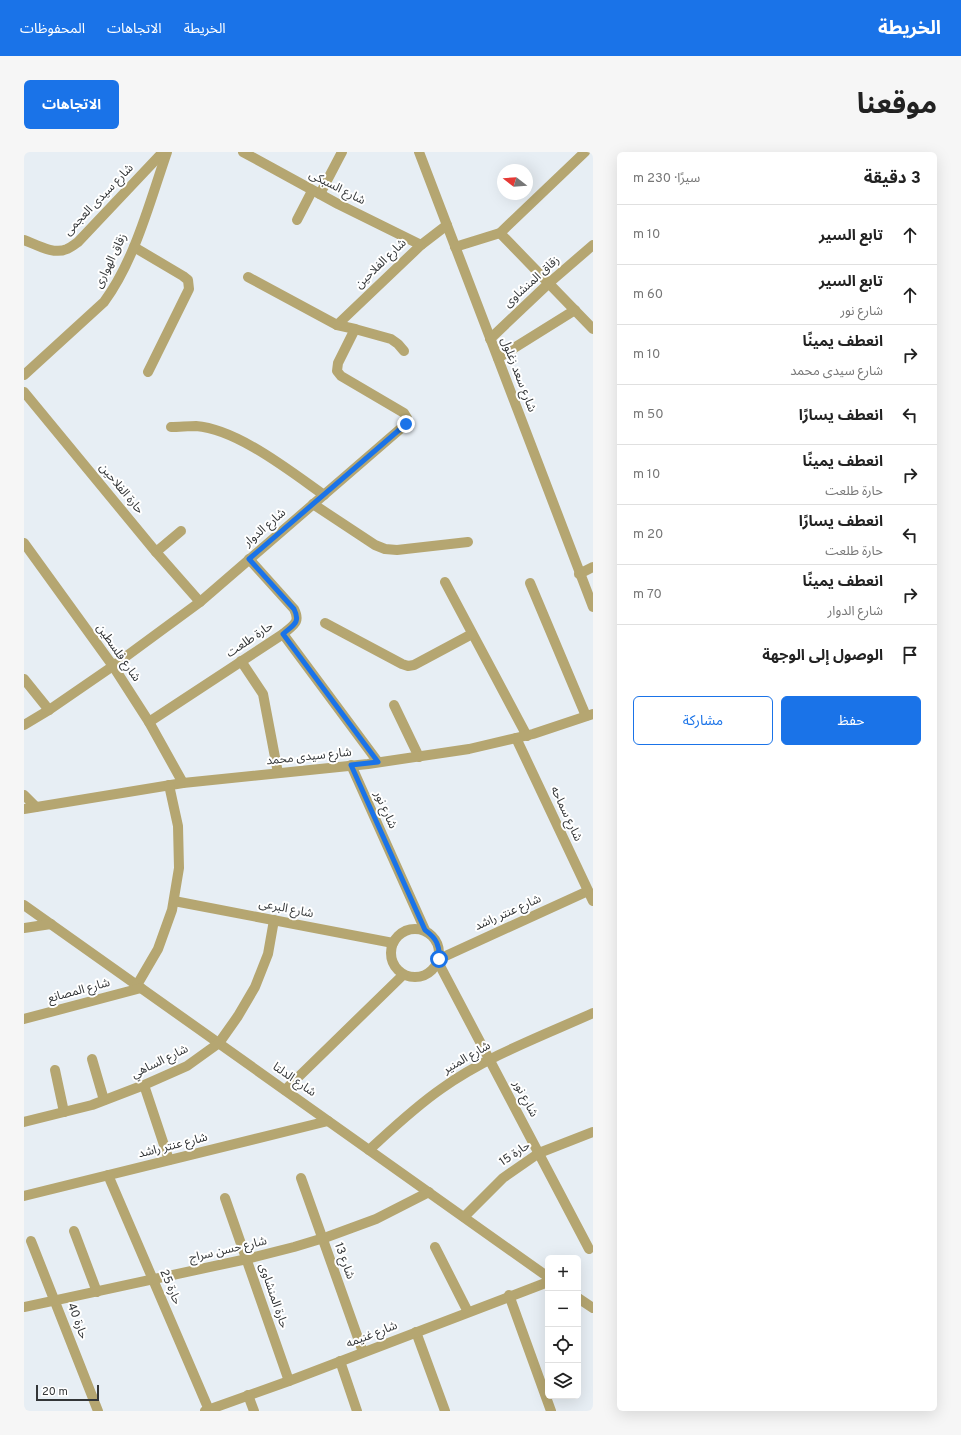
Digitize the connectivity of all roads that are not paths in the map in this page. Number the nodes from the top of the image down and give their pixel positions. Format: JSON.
{"nodes":[{"id":1,"x":163,"y":152,"type":"edge"},
{"id":2,"x":167,"y":152,"type":"edge"},
{"id":3,"x":243,"y":152,"type":"edge"},
{"id":4,"x":342,"y":152,"type":"edge"},
{"id":5,"x":419,"y":152,"type":"edge"},
{"id":6,"x":582,"y":153,"type":"edge"},
{"id":7,"x":316,"y":192,"type":"junction"},
{"id":8,"x":297,"y":220,"type":"dead end"},
{"id":9,"x":447,"y":225,"type":"junction"},
{"id":10,"x":500,"y":233,"type":"junction"},
{"id":11,"x":24,"y":240,"type":"edge"},
{"id":12,"x":420,"y":244,"type":"junction"},
{"id":13,"x":593,"y":245,"type":"edge"},
{"id":14,"x":134,"y":247,"type":"junction"},
{"id":15,"x":455,"y":247,"type":"junction"},
{"id":16,"x":248,"y":277,"type":"dead end"},
{"id":17,"x":549,"y":283,"type":"junction"},
{"id":18,"x":575,"y":310,"type":"junction"},
{"id":19,"x":337,"y":325,"type":"junction"},
{"id":20,"x":354,"y":329,"type":"junction"},
{"id":21,"x":593,"y":330,"type":"edge"},
{"id":22,"x":490,"y":339,"type":"junction"},
{"id":23,"x":404,"y":351,"type":"dead end"},
{"id":24,"x":498,"y":358,"type":"junction"},
{"id":25,"x":148,"y":372,"type":"dead end"},
{"id":26,"x":24,"y":375,"type":"edge"},
{"id":27,"x":24,"y":392,"type":"edge"},
{"id":28,"x":171,"y":427,"type":"dead end"},
{"id":29,"x":324,"y":495,"type":"junction"},
{"id":30,"x":312,"y":504,"type":"junction"},
{"id":31,"x":180,"y":531,"type":"dead end"},
{"id":32,"x":468,"y":542,"type":"dead end"},
{"id":33,"x":24,"y":543,"type":"edge"},
{"id":34,"x":156,"y":552,"type":"junction"},
{"id":35,"x":249,"y":559,"type":"junction"},
{"id":36,"x":593,"y":567,"type":"edge"},
{"id":37,"x":579,"y":574,"type":"junction"},
{"id":38,"x":445,"y":582,"type":"dead end"},
{"id":39,"x":530,"y":583,"type":"dead end"},
{"id":40,"x":200,"y":602,"type":"junction"},
{"id":41,"x":593,"y":607,"type":"edge"},
{"id":42,"x":325,"y":623,"type":"dead end"},
{"id":43,"x":283,"y":634,"type":"junction"},
{"id":44,"x":472,"y":634,"type":"junction"},
{"id":45,"x":241,"y":661,"type":"junction"},
{"id":46,"x":113,"y":666,"type":"junction"},
{"id":47,"x":24,"y":679,"type":"edge"},
{"id":48,"x":394,"y":704,"type":"dead end"},
{"id":49,"x":49,"y":710,"type":"junction"},
{"id":50,"x":590,"y":715,"type":"edge"},
{"id":51,"x":149,"y":722,"type":"junction"},
{"id":52,"x":24,"y":725,"type":"edge"},
{"id":53,"x":527,"y":736,"type":"junction"},
{"id":54,"x":516,"y":738,"type":"junction"},
{"id":55,"x":419,"y":757,"type":"junction"},
{"id":56,"x":378,"y":762,"type":"junction"},
{"id":57,"x":351,"y":765,"type":"junction"},
{"id":58,"x":278,"y":773,"type":"junction"},
{"id":59,"x":182,"y":783,"type":"junction"},
{"id":60,"x":170,"y":785,"type":"junction"},
{"id":61,"x":24,"y":795,"type":"edge"},
{"id":62,"x":36,"y":807,"type":"junction"},
{"id":63,"x":24,"y":809,"type":"edge"},
{"id":64,"x":588,"y":891,"type":"junction"},
{"id":65,"x":174,"y":901,"type":"junction"},
{"id":66,"x":593,"y":901,"type":"edge"},
{"id":67,"x":24,"y":905,"type":"edge"},
{"id":68,"x":274,"y":920,"type":"junction"},
{"id":69,"x":51,"y":924,"type":"junction"},
{"id":70,"x":24,"y":928,"type":"edge"},
{"id":71,"x":425,"y":930,"type":"junction"},
{"id":72,"x":393,"y":943,"type":"junction"},
{"id":73,"x":439,"y":960,"type":"junction"},
{"id":74,"x":403,"y":975,"type":"junction"},
{"id":75,"x":139,"y":987,"type":"junction"},
{"id":76,"x":593,"y":1014,"type":"edge"},
{"id":77,"x":24,"y":1019,"type":"edge"},
{"id":78,"x":219,"y":1043,"type":"junction"},
{"id":79,"x":92,"y":1059,"type":"dead end"},
{"id":80,"x":489,"y":1059,"type":"junction"},
{"id":81,"x":54,"y":1070,"type":"dead end"},
{"id":82,"x":144,"y":1086,"type":"junction"},
{"id":83,"x":285,"y":1090,"type":"junction"},
{"id":84,"x":104,"y":1100,"type":"junction"},
{"id":85,"x":64,"y":1112,"type":"junction"},
{"id":86,"x":328,"y":1121,"type":"junction"},
{"id":87,"x":24,"y":1122,"type":"edge"},
{"id":88,"x":593,"y":1132,"type":"edge"},
{"id":89,"x":370,"y":1150,"type":"junction"},
{"id":90,"x":538,"y":1153,"type":"junction"},
{"id":91,"x":169,"y":1160,"type":"junction"},
{"id":92,"x":108,"y":1175,"type":"junction"},
{"id":93,"x":301,"y":1178,"type":"dead end"},
{"id":94,"x":429,"y":1192,"type":"junction"},
{"id":95,"x":24,"y":1196,"type":"edge"},
{"id":96,"x":226,"y":1198,"type":"dead end"},
{"id":97,"x":464,"y":1217,"type":"junction"},
{"id":98,"x":74,"y":1231,"type":"dead end"},
{"id":99,"x":323,"y":1238,"type":"junction"},
{"id":100,"x":31,"y":1241,"type":"dead end"},
{"id":101,"x":435,"y":1247,"type":"dead end"},
{"id":102,"x":588,"y":1249,"type":"dead end"},
{"id":103,"x":247,"y":1259,"type":"junction"},
{"id":104,"x":545,"y":1275,"type":"edge"},
{"id":105,"x":153,"y":1280,"type":"junction"},
{"id":106,"x":545,"y":1283,"type":"edge"},
{"id":107,"x":98,"y":1292,"type":"junction"},
{"id":108,"x":509,"y":1295,"type":"junction"},
{"id":109,"x":581,"y":1300,"type":"edge"},
{"id":110,"x":54,"y":1301,"type":"junction"},
{"id":111,"x":24,"y":1307,"type":"edge"},
{"id":112,"x":593,"y":1308,"type":"edge"},
{"id":113,"x":468,"y":1312,"type":"junction"},
{"id":114,"x":416,"y":1332,"type":"junction"},
{"id":115,"x":364,"y":1352,"type":"junction"},
{"id":116,"x":340,"y":1361,"type":"junction"},
{"id":117,"x":289,"y":1380,"type":"junction"},
{"id":118,"x":248,"y":1395,"type":"junction"},
{"id":119,"x":207,"y":1410,"type":"edge"},
{"id":120,"x":98,"y":1411,"type":"edge"},
{"id":121,"x":254,"y":1411,"type":"edge"},
{"id":122,"x":357,"y":1411,"type":"edge"},
{"id":123,"x":445,"y":1411,"type":"edge"},
{"id":124,"x":550,"y":1411,"type":"edge"}],
"edges":[{"from":1,"to":11,"type":"street","name":"شارع سيدى العجمى"},
{"from":2,"to":14,"type":"street","name":"زقاق الهوارى"},
{"from":3,"to":7,"type":"street","name":"شارع السبكى"},
{"from":4,"to":7,"type":"street"},
{"from":5,"to":9,"type":"street","name":"شارع سعد زغلول"},
{"from":6,"to":10,"type":"street"},
{"from":7,"to":8,"type":"street"},
{"from":7,"to":12,"type":"street","name":"شارع السبكى"},
{"from":9,"to":12,"type":"street","name":"شارع الفلاحين"},
{"from":9,"to":15,"type":"street","name":"شارع سعد زغلول"},
{"from":10,"to":15,"type":"street"},
{"from":10,"to":17,"type":"street"},
{"from":12,"to":19,"type":"street","name":"شارع الفلاحين"},
{"from":13,"to":17,"type":"street","name":"زقاق المنشاوى"},
{"from":14,"to":25,"type":"street"},
{"from":14,"to":26,"type":"street","name":"زقاق الهوارى"},
{"from":15,"to":22,"type":"street","name":"شارع سعد زغلول"},
{"from":16,"to":19,"type":"street"},
{"from":17,"to":18,"type":"street"},
{"from":17,"to":22,"type":"street","name":"زقاق المنشاوى"},
{"from":18,"to":21,"type":"street"},
{"from":18,"to":24,"type":"street"},
{"from":19,"to":20,"type":"street"},
{"from":20,"to":23,"type":"street"},
{"from":20,"to":29,"type":"street","name":"شارع الدوار"},
{"from":22,"to":24,"type":"street","name":"شارع سعد زغلول"},
{"from":24,"to":37,"type":"street","name":"شارع سعد زغلول"},
{"from":27,"to":34,"type":"street","name":"حارة الفلاحين"},
{"from":28,"to":29,"type":"street"},
{"from":29,"to":30,"type":"street","name":"شارع الدوار"},
{"from":30,"to":32,"type":"street"},
{"from":30,"to":35,"type":"street","name":"شارع الدوار"},
{"from":31,"to":34,"type":"street"},
{"from":33,"to":46,"type":"street","name":"شارع فلسطين"},
{"from":34,"to":40,"type":"street","name":"حارة الفلاحين"},
{"from":35,"to":40,"type":"street","name":"شارع الدوار"},
{"from":35,"to":43,"type":"street","name":"حارة طلعت"},
{"from":36,"to":37,"type":"street"},
{"from":37,"to":41,"type":"street","name":"شارع سعد زغلول"},
{"from":38,"to":44,"type":"street"},
{"from":39,"to":50,"type":"street"},
{"from":40,"to":46,"type":"street","name":"شارع الدوار"},
{"from":42,"to":44,"type":"street"},
{"from":43,"to":45,"type":"street","name":"حارة طلعت"},
{"from":43,"to":56,"type":"street"},
{"from":44,"to":53,"type":"street"},
{"from":45,"to":51,"type":"street","name":"حارة طلعت"},
{"from":45,"to":58,"type":"street"},
{"from":46,"to":49,"type":"street","name":"شارع الدوار"},
{"from":46,"to":51,"type":"street","name":"شارع فلسطين"},
{"from":47,"to":49,"type":"street"},
{"from":48,"to":55,"type":"street"},
{"from":49,"to":52,"type":"street","name":"شارع الدوار"},
{"from":50,"to":53,"type":"street","name":"شارع سيدى محمد"},
{"from":51,"to":59,"type":"street","name":"شارع فلسطين"},
{"from":53,"to":54,"type":"street","name":"شارع سيدى محمد"},
{"from":54,"to":55,"type":"street","name":"شارع سيدى محمد"},
{"from":54,"to":64,"type":"street","name":"شارع سماحه"},
{"from":55,"to":56,"type":"street","name":"شارع سيدى محمد"},
{"from":56,"to":57,"type":"street","name":"شارع سيدى محمد"},
{"from":57,"to":58,"type":"street","name":"شارع سيدى محمد"},
{"from":57,"to":71,"type":"street","name":"شارع نور"},
{"from":58,"to":59,"type":"street","name":"شارع سيدى محمد"},
{"from":59,"to":60,"type":"street","name":"شارع سيدى محمد"},
{"from":60,"to":62,"type":"street","name":"شارع سيدى محمد"},
{"from":60,"to":65,"type":"street"},
{"from":61,"to":62,"type":"street"},
{"from":62,"to":63,"type":"street","name":"شارع سيدى محمد"},
{"from":64,"to":66,"type":"street","name":"شارع سماحه"},
{"from":64,"to":73,"type":"street","name":"شارع عنتر راشد"},
{"from":65,"to":68,"type":"street","name":"شارع البرعى"},
{"from":65,"to":75,"type":"street"},
{"from":67,"to":69,"type":"street","name":"شارع الدلتا"},
{"from":68,"to":72,"type":"street","name":"شارع البرعى"},
{"from":68,"to":78,"type":"street","name":"شارع الساهي"},
{"from":69,"to":70,"type":"street"},
{"from":69,"to":75,"type":"street","name":"شارع الدلتا"},
{"from":71,"to":72,"type":"street"},
{"from":71,"to":73,"type":"street"},
{"from":72,"to":74,"type":"street"},
{"from":73,"to":74,"type":"street"},
{"from":73,"to":80,"type":"street","name":"شارع نور"},
{"from":74,"to":83,"type":"street"},
{"from":75,"to":77,"type":"street","name":"شارع المصانع"},
{"from":75,"to":78,"type":"street","name":"شارع الدلتا"},
{"from":76,"to":80,"type":"street","name":"شارع المنير"},
{"from":78,"to":82,"type":"street","name":"شارع الساهي"},
{"from":78,"to":83,"type":"street","name":"شارع الدلتا"},
{"from":79,"to":84,"type":"street"},
{"from":80,"to":89,"type":"street","name":"شارع المنير"},
{"from":80,"to":90,"type":"street","name":"شارع نور"},
{"from":81,"to":85,"type":"street"},
{"from":82,"to":84,"type":"street","name":"شارع الساهي"},
{"from":82,"to":91,"type":"street"},
{"from":83,"to":86,"type":"street","name":"شارع الدلتا"},
{"from":84,"to":85,"type":"street","name":"شارع الساهي"},
{"from":85,"to":87,"type":"street","name":"شارع الساهي"},
{"from":86,"to":89,"type":"street","name":"شارع الدلتا"},
{"from":86,"to":91,"type":"street","name":"شارع عنتر راشد"},
{"from":88,"to":90,"type":"street","name":"حارة 15"},
{"from":89,"to":94,"type":"street","name":"شارع الدلتا"},
{"from":90,"to":97,"type":"street","name":"حارة 15"},
{"from":90,"to":102,"type":"street","name":"شارع نور"},
{"from":91,"to":92,"type":"street","name":"شارع عنتر راشد"},
{"from":92,"to":95,"type":"street","name":"شارع عنتر راشد"},
{"from":92,"to":105,"type":"street","name":"حارة 25"},
{"from":93,"to":99,"type":"street","name":"شارع 13"},
{"from":94,"to":97,"type":"street","name":"شارع الدلتا"},
{"from":94,"to":99,"type":"street","name":"شارع حسن سراج"},
{"from":96,"to":103,"type":"street","name":"حارة المنشاوى"},
{"from":97,"to":104,"type":"street","name":"شارع الدلتا"},
{"from":98,"to":107,"type":"street"},
{"from":99,"to":103,"type":"street","name":"شارع حسن سراج"},
{"from":99,"to":115,"type":"street","name":"شارع 13"},
{"from":100,"to":110,"type":"street","name":"حارة 40"},
{"from":101,"to":113,"type":"street"},
{"from":103,"to":105,"type":"street","name":"شارع حسن سراج"},
{"from":103,"to":117,"type":"street","name":"حارة المنشاوى"},
{"from":105,"to":107,"type":"street","name":"شارع حسن سراج"},
{"from":105,"to":119,"type":"street","name":"حارة 25"},
{"from":106,"to":108,"type":"street","name":"شارع غنيمه"},
{"from":107,"to":110,"type":"street","name":"شارع حسن سراج"},
{"from":108,"to":113,"type":"street","name":"شارع غنيمه"},
{"from":108,"to":124,"type":"street"},
{"from":109,"to":112,"type":"street"},
{"from":110,"to":111,"type":"street","name":"شارع حسن سراج"},
{"from":110,"to":120,"type":"street","name":"حارة 40"},
{"from":113,"to":114,"type":"street","name":"شارع غنيمه"},
{"from":114,"to":115,"type":"street","name":"شارع غنيمه"},
{"from":114,"to":123,"type":"street"},
{"from":115,"to":116,"type":"street","name":"شارع غنيمه"},
{"from":116,"to":117,"type":"street","name":"شارع غنيمه"},
{"from":116,"to":122,"type":"street"},
{"from":117,"to":118,"type":"street","name":"شارع غنيمه"},
{"from":118,"to":119,"type":"street","name":"شارع غنيمه"},
{"from":118,"to":121,"type":"street"}]}
